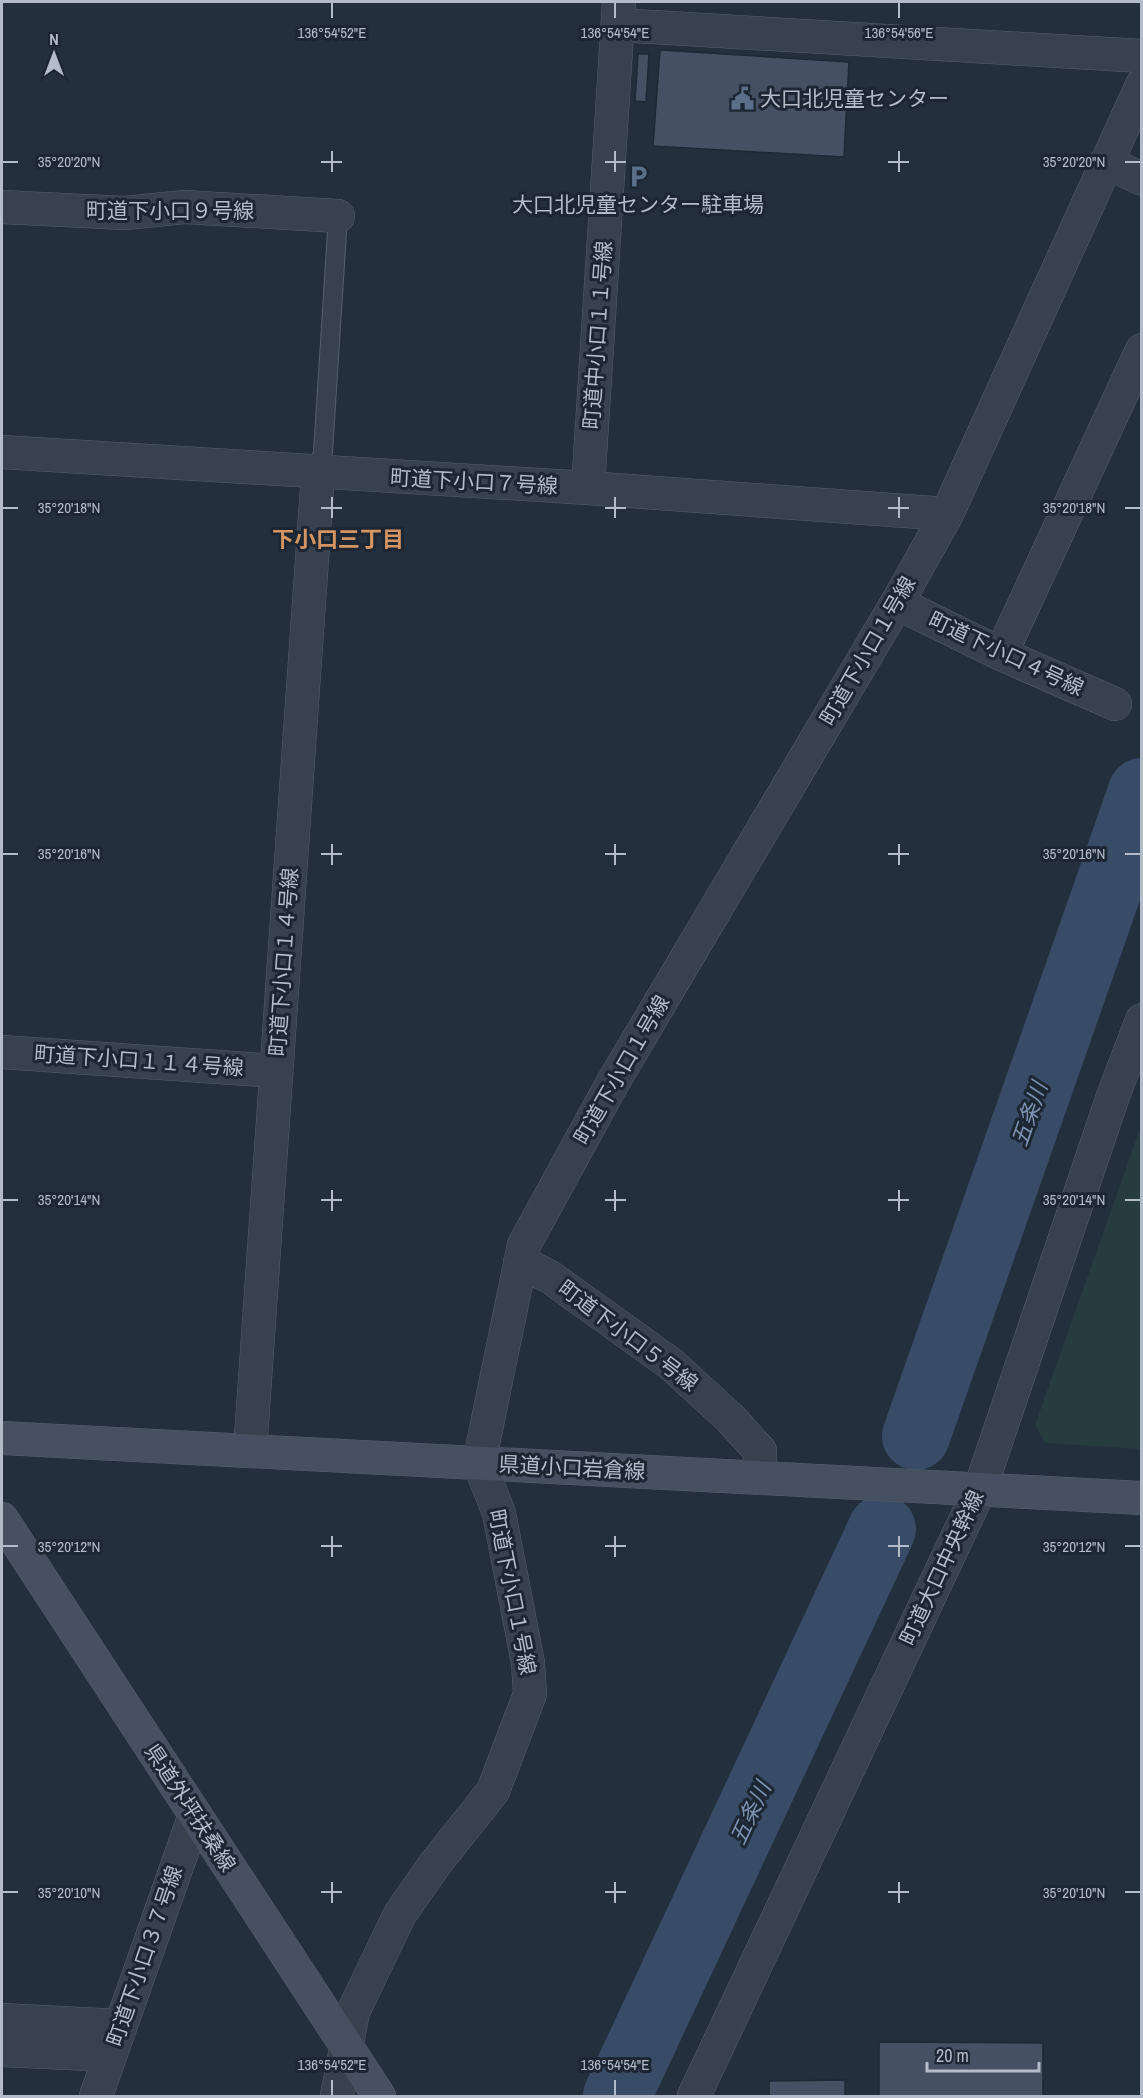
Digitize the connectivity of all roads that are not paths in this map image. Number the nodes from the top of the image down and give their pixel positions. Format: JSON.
{"nodes":[{"id":1,"x":618,"y":13,"type":"edge"},
{"id":2,"x":1142,"y":56,"type":"edge"},
{"id":3,"x":1142,"y":86,"type":"edge"},
{"id":4,"x":1106,"y":162,"type":"junction"},
{"id":5,"x":1142,"y":179,"type":"edge"},
{"id":6,"x":2,"y":207,"type":"edge"},
{"id":7,"x":339,"y":216,"type":"joint"},
{"id":8,"x":1142,"y":350,"type":"edge"},
{"id":9,"x":2,"y":452,"type":"edge"},
{"id":10,"x":318,"y":472,"type":"junction"},
{"id":11,"x":588,"y":488,"type":"junction"},
{"id":12,"x":946,"y":514,"type":"junction"},
{"id":13,"x":897,"y":603,"type":"junction"},
{"id":14,"x":1001,"y":654,"type":"junction"},
{"id":15,"x":1115,"y":704,"type":"dead end"},
{"id":16,"x":1142,"y":1020,"type":"edge"},
{"id":17,"x":2,"y":1052,"type":"edge"},
{"id":18,"x":276,"y":1071,"type":"junction"},
{"id":19,"x":520,"y":1262,"type":"junction"},
{"id":20,"x":2,"y":1438,"type":"edge"},
{"id":21,"x":250,"y":1451,"type":"junction"},
{"id":22,"x":479,"y":1463,"type":"junction"},
{"id":23,"x":759,"y":1478,"type":"junction"},
{"id":24,"x":980,"y":1489,"type":"junction"},
{"id":25,"x":1142,"y":1498,"type":"edge"},
{"id":26,"x":2,"y":1519,"type":"edge"},
{"id":27,"x":195,"y":1815,"type":"junction"},
{"id":28,"x":2,"y":2020,"type":"edge"},
{"id":29,"x":115,"y":2040,"type":"junction"},
{"id":30,"x":347,"y":2047,"type":"junction"},
{"id":31,"x":2,"y":2050,"type":"edge"},
{"id":32,"x":96,"y":2097,"type":"edge"},
{"id":33,"x":337,"y":2097,"type":"edge"},
{"id":34,"x":379,"y":2097,"type":"edge"},
{"id":35,"x":694,"y":2097,"type":"edge"}],
"edges":[{"from":1,"to":2,"type":"street"},
{"from":1,"to":11,"type":"street","name":"町道中小口１１号線"},
{"from":3,"to":4,"type":"street","name":"町道下小口１号線"},
{"from":4,"to":5,"type":"street"},
{"from":4,"to":12,"type":"street","name":"町道下小口１号線"},
{"from":6,"to":7,"type":"street","name":"町道下小口９号線"},
{"from":7,"to":10,"type":"lane"},
{"from":8,"to":14,"type":"street"},
{"from":9,"to":10,"type":"street","name":"町道下小口７号線"},
{"from":10,"to":11,"type":"street","name":"町道下小口７号線"},
{"from":10,"to":18,"type":"street","name":"町道下小口１４号線"},
{"from":11,"to":12,"type":"street","name":"町道下小口７号線"},
{"from":12,"to":13,"type":"street","name":"町道下小口１号線"},
{"from":13,"to":14,"type":"street","name":"町道下小口４号線"},
{"from":13,"to":19,"type":"street","name":"町道下小口１号線"},
{"from":14,"to":15,"type":"street","name":"町道下小口４号線"},
{"from":16,"to":24,"type":"street","name":"町道大口中央幹線"},
{"from":17,"to":18,"type":"street","name":"町道下小口１１４号線"},
{"from":18,"to":21,"type":"street","name":"町道下小口１４号線"},
{"from":19,"to":22,"type":"street","name":"町道下小口１号線"},
{"from":19,"to":23,"type":"street","name":"町道下小口５号線"},
{"from":20,"to":21,"type":"main road","name":"県道小口岩倉線"},
{"from":21,"to":22,"type":"main road","name":"県道小口岩倉線"},
{"from":22,"to":23,"type":"main road","name":"県道小口岩倉線"},
{"from":22,"to":30,"type":"street","name":"町道下小口１号線"},
{"from":23,"to":24,"type":"main road","name":"県道小口岩倉線"},
{"from":24,"to":25,"type":"main road","name":"県道小口岩倉線"},
{"from":24,"to":35,"type":"street","name":"町道大口中央幹線"},
{"from":26,"to":27,"type":"main road","name":"県道外坪扶桑線"},
{"from":27,"to":29,"type":"street","name":"町道下小口３７号線"},
{"from":27,"to":30,"type":"main road","name":"県道外坪扶桑線"},
{"from":28,"to":29,"type":"street"},
{"from":29,"to":31,"type":"street"},
{"from":29,"to":32,"type":"street","name":"町道下小口３７号線"},
{"from":30,"to":33,"type":"street","name":"町道下小口１号線"},
{"from":30,"to":34,"type":"main road","name":"県道外坪扶桑線"}]}
